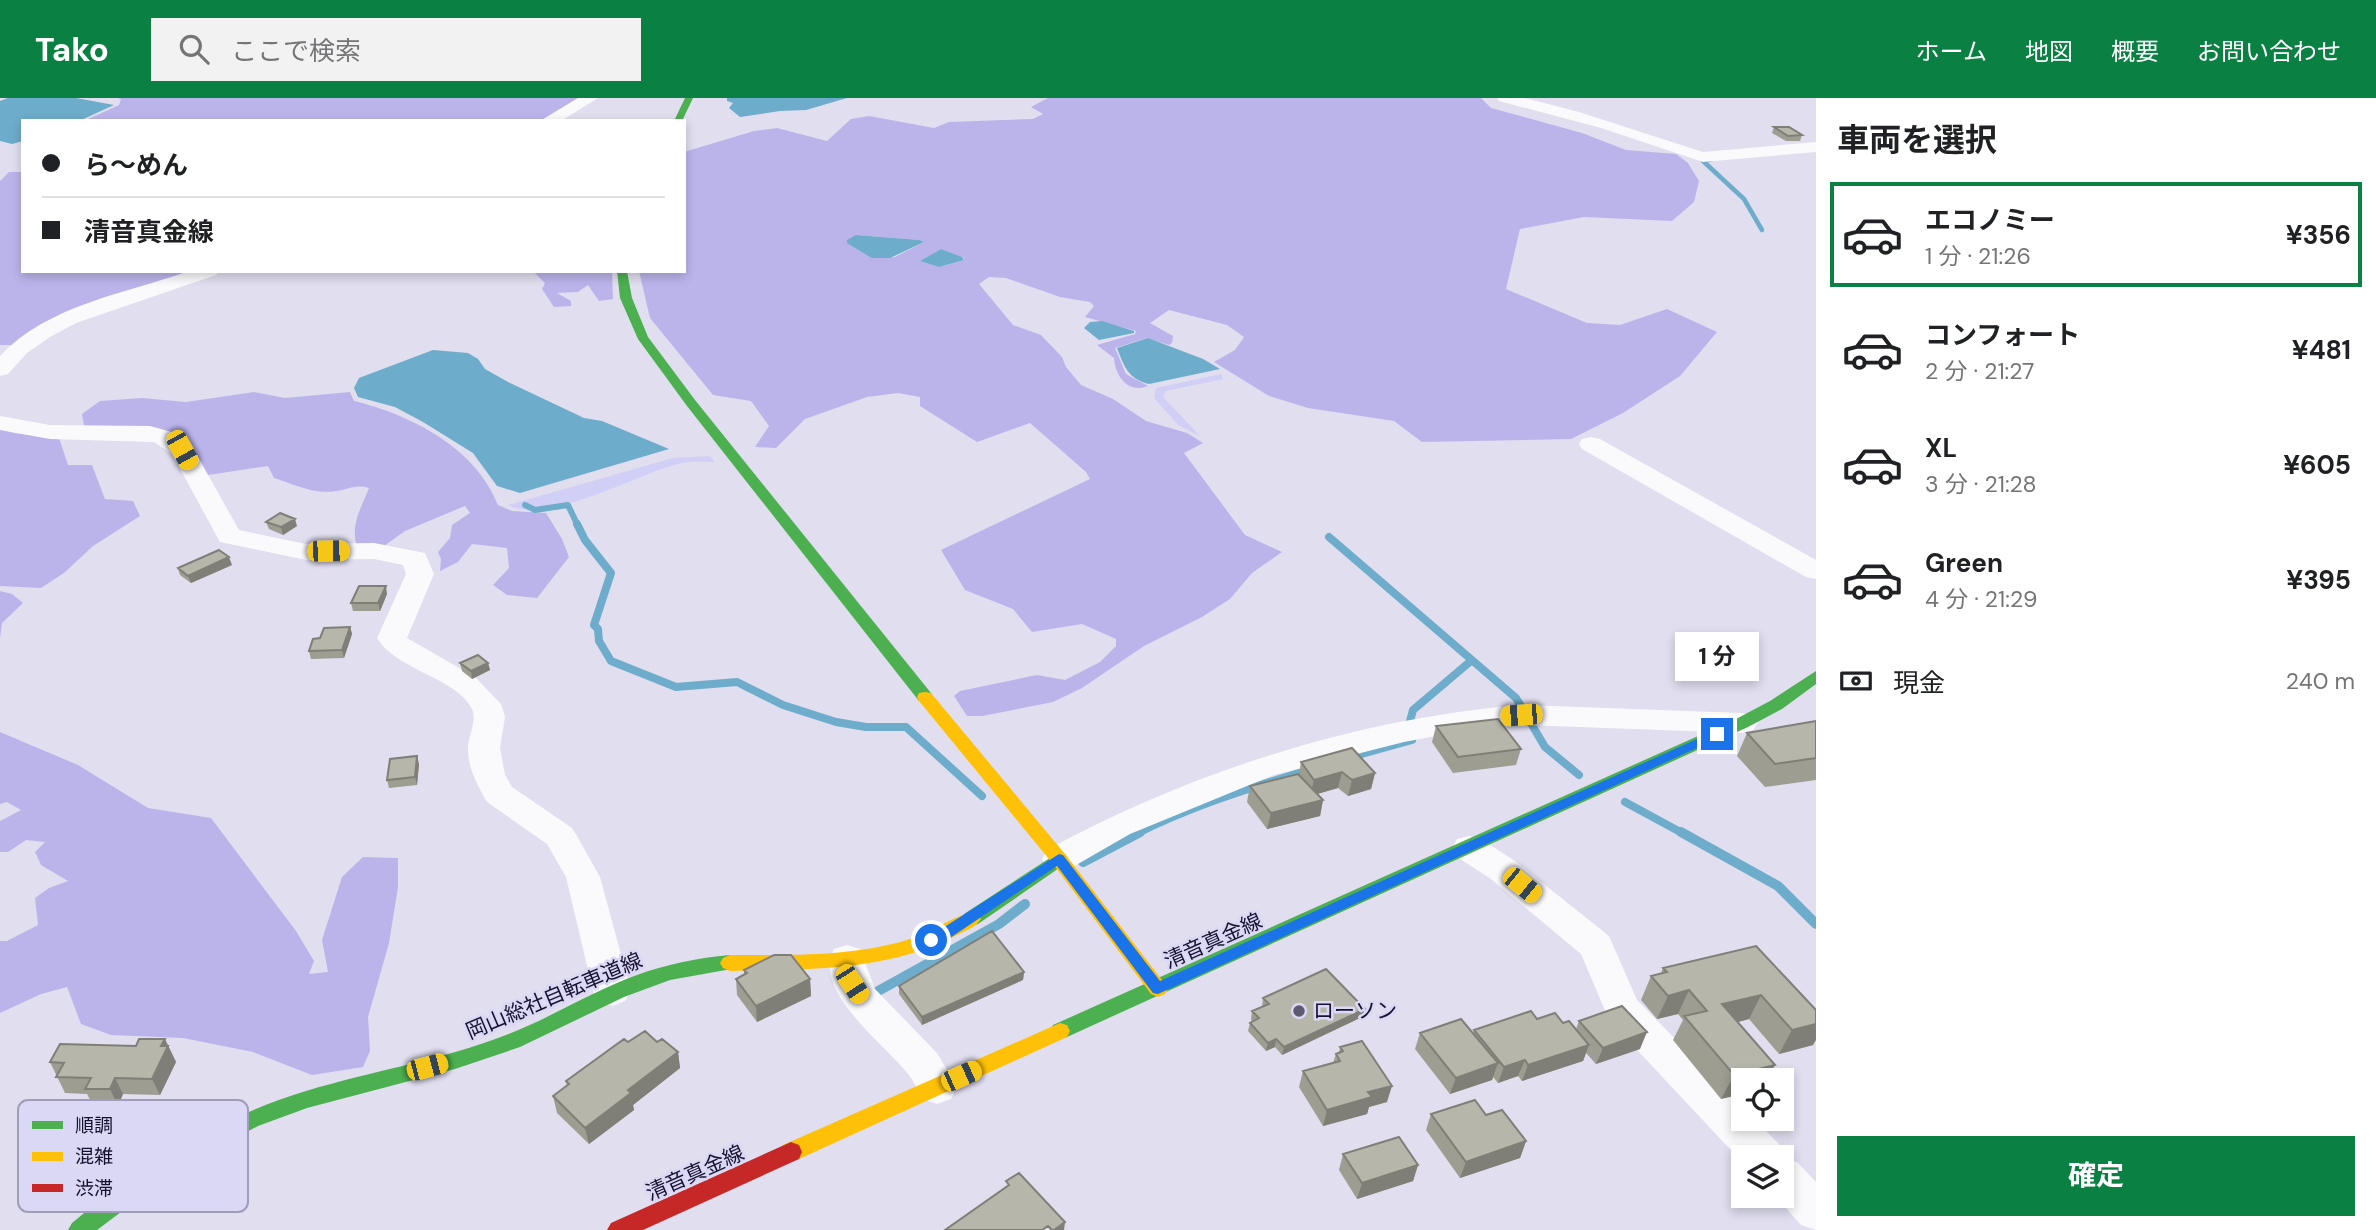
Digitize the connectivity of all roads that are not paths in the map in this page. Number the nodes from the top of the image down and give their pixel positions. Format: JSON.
{"nodes":[{"id":1,"x":590,"y":98,"type":"edge"},
{"id":2,"x":690,"y":98,"type":"edge"},
{"id":3,"x":1505,"y":98,"type":"edge"},
{"id":4,"x":553,"y":119,"type":"edge"},
{"id":5,"x":679,"y":119,"type":"edge"},
{"id":6,"x":1816,"y":147,"type":"edge"},
{"id":7,"x":203,"y":273,"type":"edge"},
{"id":8,"x":622,"y":273,"type":"edge"},
{"id":9,"x":0,"y":369,"type":"edge"},
{"id":10,"x":0,"y":423,"type":"edge"},
{"id":11,"x":1591,"y":444,"type":"dead end"},
{"id":12,"x":1816,"y":570,"type":"edge"},
{"id":13,"x":1816,"y":676,"type":"edge"},
{"id":14,"x":1742,"y":723,"type":"junction"},
{"id":15,"x":1469,"y":848,"type":"junction"},
{"id":16,"x":1059,"y":859,"type":"junction"},
{"id":17,"x":847,"y":959,"type":"junction"},
{"id":18,"x":1158,"y":989,"type":"junction"},
{"id":19,"x":612,"y":991,"type":"junction"},
{"id":20,"x":937,"y":1087,"type":"junction"},
{"id":21,"x":248,"y":1121,"type":"edge"},
{"id":22,"x":1752,"y":1145,"type":"edge"},
{"id":23,"x":1794,"y":1188,"type":"edge"},
{"id":24,"x":1816,"y":1211,"type":"edge"},
{"id":25,"x":102,"y":1212,"type":"edge"},
{"id":26,"x":80,"y":1230,"type":"edge"},
{"id":27,"x":619,"y":1230,"type":"edge"}],
"edges":[{"from":1,"to":4,"type":"street"},
{"from":2,"to":5,"type":"main road"},
{"from":3,"to":6,"type":"street"},
{"from":7,"to":9,"type":"street"},
{"from":8,"to":16,"type":"main road"},
{"from":10,"to":19,"type":"street"},
{"from":11,"to":12,"type":"street"},
{"from":13,"to":14,"type":"main road","name":"清音真金線"},
{"from":14,"to":15,"type":"main road","name":"清音真金線"},
{"from":14,"to":16,"type":"street"},
{"from":15,"to":18,"type":"main road","name":"清音真金線"},
{"from":15,"to":22,"type":"street"},
{"from":16,"to":17,"type":"main road","name":"岡山総社自転車道線"},
{"from":16,"to":18,"type":"main road"},
{"from":17,"to":19,"type":"main road","name":"岡山総社自転車道線"},
{"from":17,"to":20,"type":"street"},
{"from":18,"to":20,"type":"main road","name":"清音真金線"},
{"from":19,"to":21,"type":"main road","name":"岡山総社自転車道線"},
{"from":20,"to":27,"type":"main road","name":"清音真金線"},
{"from":23,"to":24,"type":"street"},
{"from":25,"to":26,"type":"main road","name":"岡山総社自転車道線"}]}
